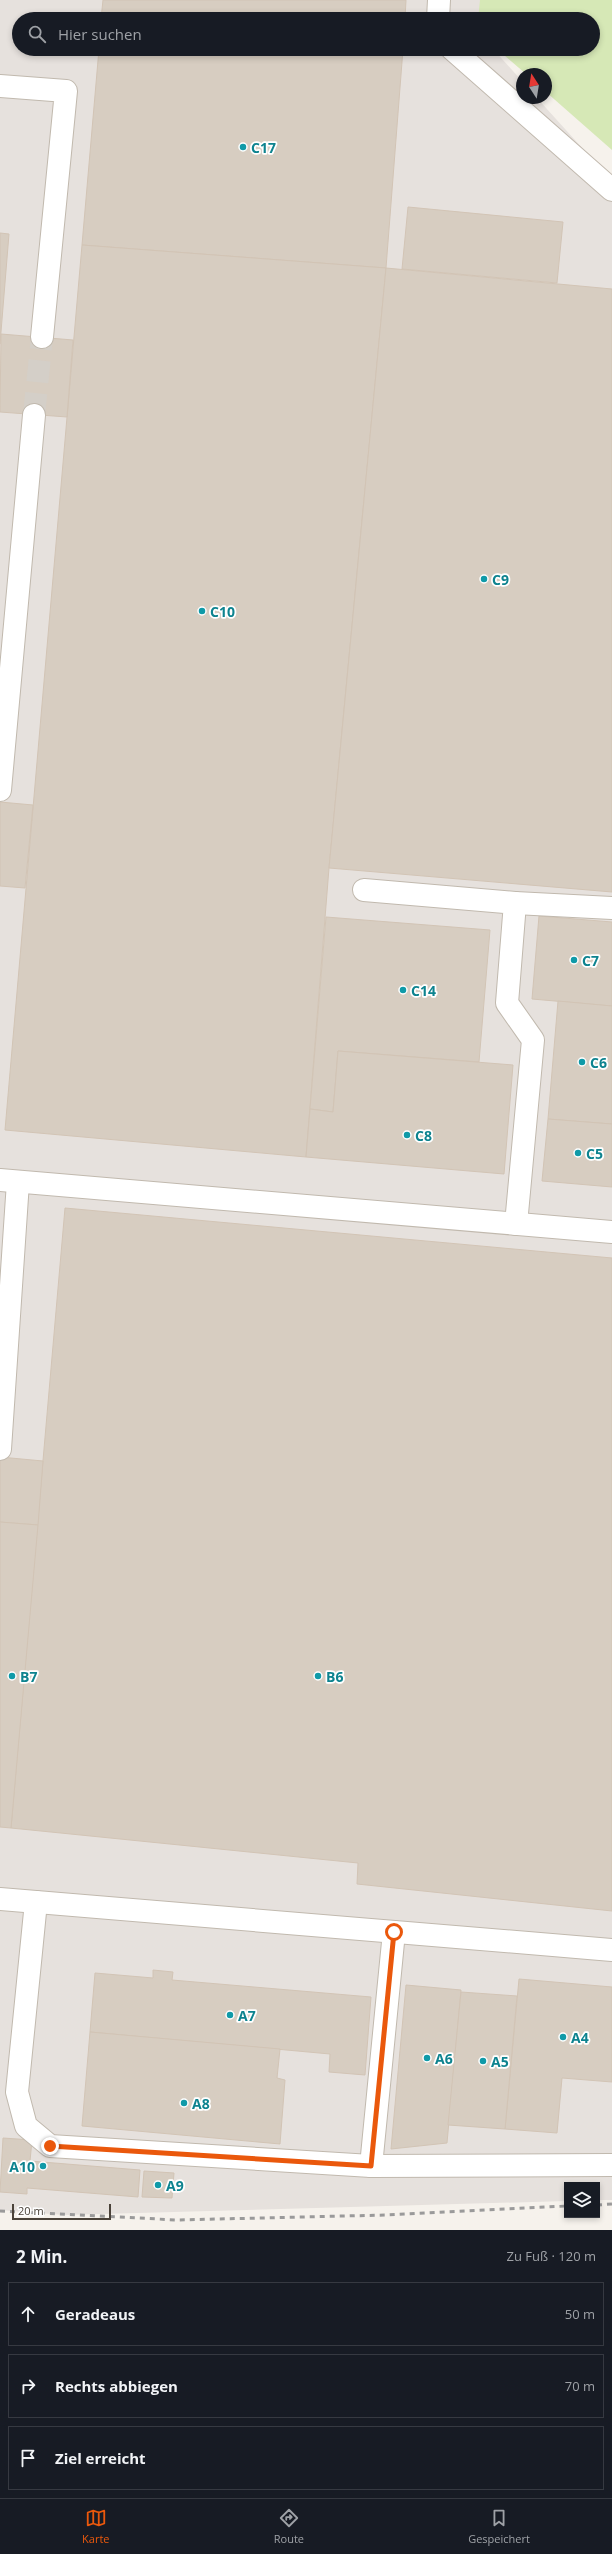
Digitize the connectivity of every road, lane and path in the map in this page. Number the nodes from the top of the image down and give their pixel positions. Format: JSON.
{"nodes":[{"id":1,"x":439,"y":0,"type":"edge"},
{"id":2,"x":438,"y":12,"type":"edge"},
{"id":3,"x":460,"y":56,"type":"edge"},
{"id":4,"x":0,"y":86,"type":"edge"},
{"id":5,"x":612,"y":190,"type":"edge"},
{"id":6,"x":42,"y":337,"type":"tunnel mouth"},
{"id":7,"x":34,"y":415,"type":"tunnel mouth"},
{"id":8,"x":0,"y":790,"type":"edge"},
{"id":9,"x":364,"y":890,"type":"dead end"},
{"id":10,"x":515,"y":903,"type":"junction"},
{"id":11,"x":612,"y":908,"type":"edge"},
{"id":12,"x":9,"y":1181,"type":"edge"},
{"id":13,"x":516,"y":1224,"type":"junction"},
{"id":14,"x":612,"y":1232,"type":"edge"},
{"id":15,"x":0,"y":1449,"type":"edge"},
{"id":16,"x":0,"y":1899,"type":"edge"},
{"id":17,"x":36,"y":1902,"type":"junction"},
{"id":18,"x":394,"y":1932,"type":"junction"},
{"id":19,"x":612,"y":1950,"type":"edge"},
{"id":20,"x":612,"y":2165,"type":"edge"},
{"id":21,"x":371,"y":2166,"type":"junction"}],
"edges":[{"from":1,"to":2,"type":"lane"},
{"from":3,"to":5,"type":"lane"},
{"from":4,"to":6,"type":"lane"},
{"from":7,"to":8,"type":"lane"},
{"from":9,"to":10,"type":"lane"},
{"from":10,"to":11,"type":"lane"},
{"from":10,"to":13,"type":"lane"},
{"from":12,"to":13,"type":"lane"},
{"from":12,"to":15,"type":"lane"},
{"from":13,"to":14,"type":"lane"},
{"from":16,"to":17,"type":"lane"},
{"from":17,"to":18,"type":"lane"},
{"from":17,"to":21,"type":"lane"},
{"from":18,"to":19,"type":"lane"},
{"from":18,"to":21,"type":"lane"},
{"from":20,"to":21,"type":"lane"}]}
